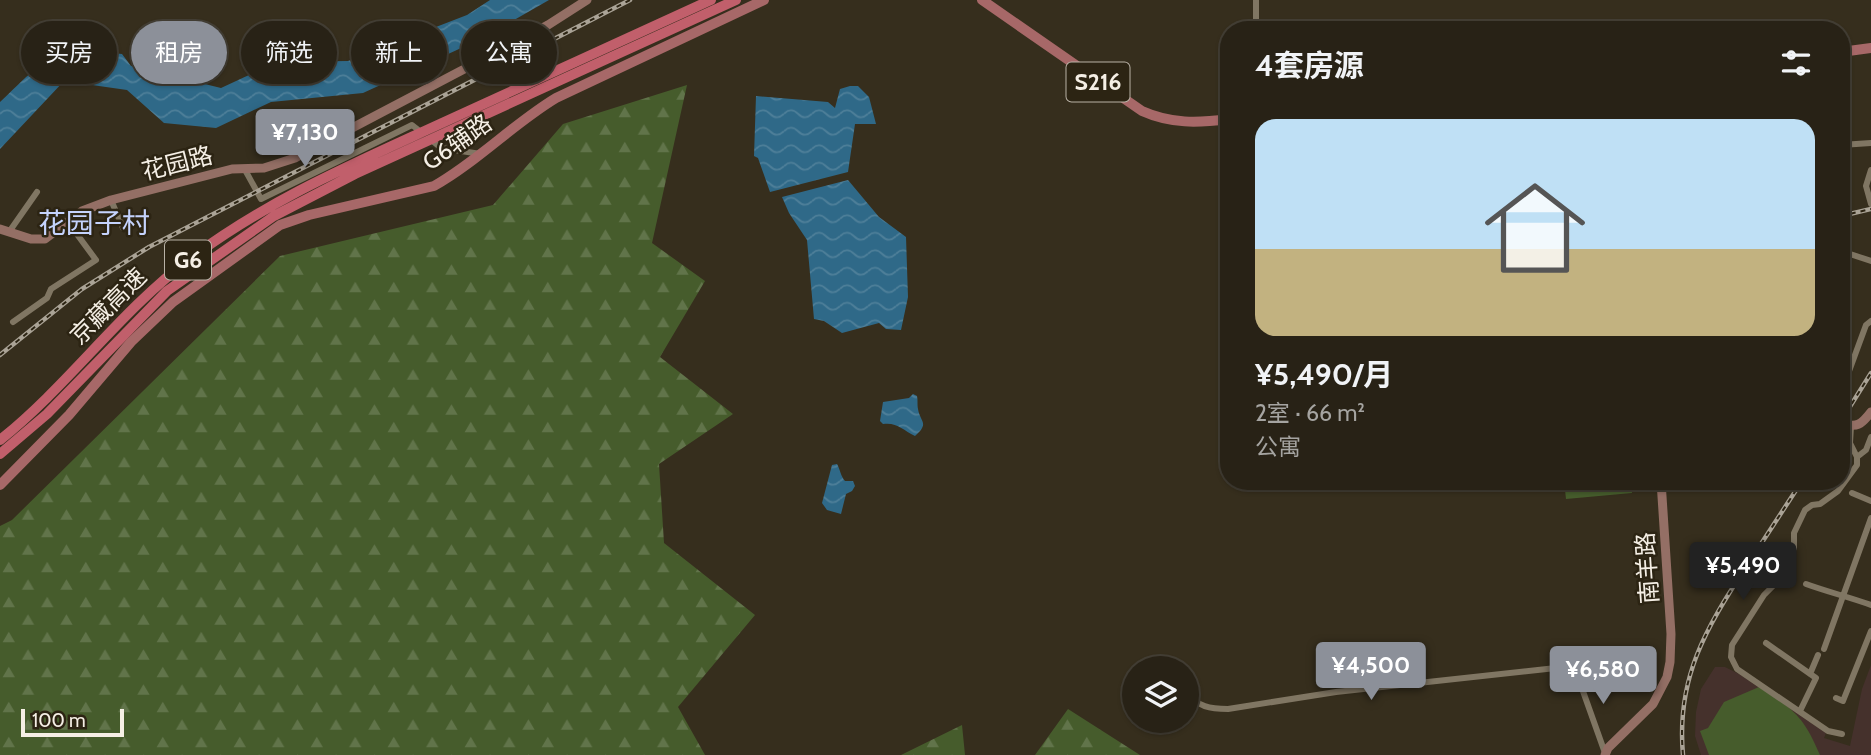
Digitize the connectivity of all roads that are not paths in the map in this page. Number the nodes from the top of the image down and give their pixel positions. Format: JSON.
{"nodes":[{"id":1,"x":587,"y":0,"type":"edge"},
{"id":2,"x":711,"y":0,"type":"edge"},
{"id":3,"x":736,"y":0,"type":"edge"},
{"id":4,"x":764,"y":0,"type":"edge"},
{"id":5,"x":982,"y":0,"type":"edge"},
{"id":6,"x":1257,"y":0,"type":"edge"},
{"id":7,"x":1256,"y":21,"type":"edge"},
{"id":8,"x":1871,"y":48,"type":"edge"},
{"id":9,"x":1850,"y":51,"type":"edge"},
{"id":10,"x":1220,"y":120,"type":"edge"},
{"id":11,"x":1871,"y":142,"type":"edge"},
{"id":12,"x":1850,"y":144,"type":"edge"},
{"id":13,"x":481,"y":154,"type":"junction"},
{"id":14,"x":244,"y":168,"type":"junction"},
{"id":15,"x":1871,"y":170,"type":"edge"},
{"id":16,"x":37,"y":192,"type":"dead end"},
{"id":17,"x":111,"y":200,"type":"junction"},
{"id":18,"x":1871,"y":204,"type":"edge"},
{"id":19,"x":68,"y":222,"type":"junction"},
{"id":20,"x":123,"y":228,"type":"dead end"},
{"id":21,"x":5,"y":230,"type":"edge"},
{"id":22,"x":1850,"y":254,"type":"edge"},
{"id":23,"x":1871,"y":261,"type":"edge"},
{"id":24,"x":1871,"y":321,"type":"edge"},
{"id":25,"x":13,"y":322,"type":"dead end"},
{"id":26,"x":1850,"y":361,"type":"edge"},
{"id":27,"x":1870,"y":416,"type":"edge"},
{"id":28,"x":1850,"y":425,"type":"edge"},
{"id":29,"x":1871,"y":436,"type":"edge"},
{"id":30,"x":0,"y":440,"type":"edge"},
{"id":31,"x":1850,"y":443,"type":"edge"},
{"id":32,"x":0,"y":454,"type":"edge"},
{"id":33,"x":1857,"y":457,"type":"junction"},
{"id":34,"x":1850,"y":476,"type":"edge"},
{"id":35,"x":0,"y":485,"type":"edge"},
{"id":36,"x":1662,"y":490,"type":"edge"},
{"id":37,"x":1839,"y":490,"type":"edge"},
{"id":38,"x":1852,"y":493,"type":"dead end"},
{"id":39,"x":1871,"y":501,"type":"edge"},
{"id":40,"x":1871,"y":518,"type":"edge"},
{"id":41,"x":1806,"y":584,"type":"dead end"},
{"id":42,"x":1842,"y":597,"type":"junction"},
{"id":43,"x":1871,"y":605,"type":"edge"},
{"id":44,"x":1871,"y":631,"type":"edge"},
{"id":45,"x":1766,"y":643,"type":"dead end"},
{"id":46,"x":1824,"y":649,"type":"dead end"},
{"id":47,"x":1818,"y":655,"type":"dead end"},
{"id":48,"x":1810,"y":674,"type":"junction"},
{"id":49,"x":1836,"y":698,"type":"dead end"},
{"id":50,"x":1199,"y":704,"type":"edge"},
{"id":51,"x":1800,"y":711,"type":"junction"},
{"id":52,"x":1842,"y":734,"type":"dead end"},
{"id":53,"x":1605,"y":755,"type":"edge"}],
"edges":[{"from":1,"to":14,"type":"street","name":"花园路"},
{"from":2,"to":30,"type":"highway","name":"京藏高速","number":"G6"},
{"from":3,"to":32,"type":"highway"},
{"from":4,"to":13,"type":"main road","name":"G6辅路"},
{"from":5,"to":10,"type":"main road","number":"S216"},
{"from":6,"to":7,"type":"street"},
{"from":8,"to":9,"type":"main road"},
{"from":11,"to":12,"type":"street"},
{"from":13,"to":14,"type":"street"},
{"from":13,"to":35,"type":"main road","name":"G6辅路"},
{"from":14,"to":17,"type":"street","name":"花园路"},
{"from":15,"to":18,"type":"street"},
{"from":16,"to":21,"type":"street"},
{"from":17,"to":19,"type":"street","name":"花园路"},
{"from":17,"to":20,"type":"street"},
{"from":19,"to":21,"type":"street","name":"花园路"},
{"from":19,"to":25,"type":"street"},
{"from":22,"to":23,"type":"street"},
{"from":24,"to":26,"type":"street"},
{"from":27,"to":28,"type":"street"},
{"from":29,"to":33,"type":"street"},
{"from":31,"to":33,"type":"street"},
{"from":33,"to":34,"type":"street"},
{"from":36,"to":53,"type":"street","name":"南羊路"},
{"from":37,"to":51,"type":"street"},
{"from":38,"to":39,"type":"street"},
{"from":40,"to":42,"type":"street"},
{"from":41,"to":42,"type":"street"},
{"from":42,"to":43,"type":"street"},
{"from":42,"to":46,"type":"street"},
{"from":44,"to":49,"type":"street"},
{"from":45,"to":48,"type":"street"},
{"from":47,"to":48,"type":"street"},
{"from":48,"to":51,"type":"street"},
{"from":50,"to":53,"type":"street"},
{"from":51,"to":52,"type":"street"}]}
